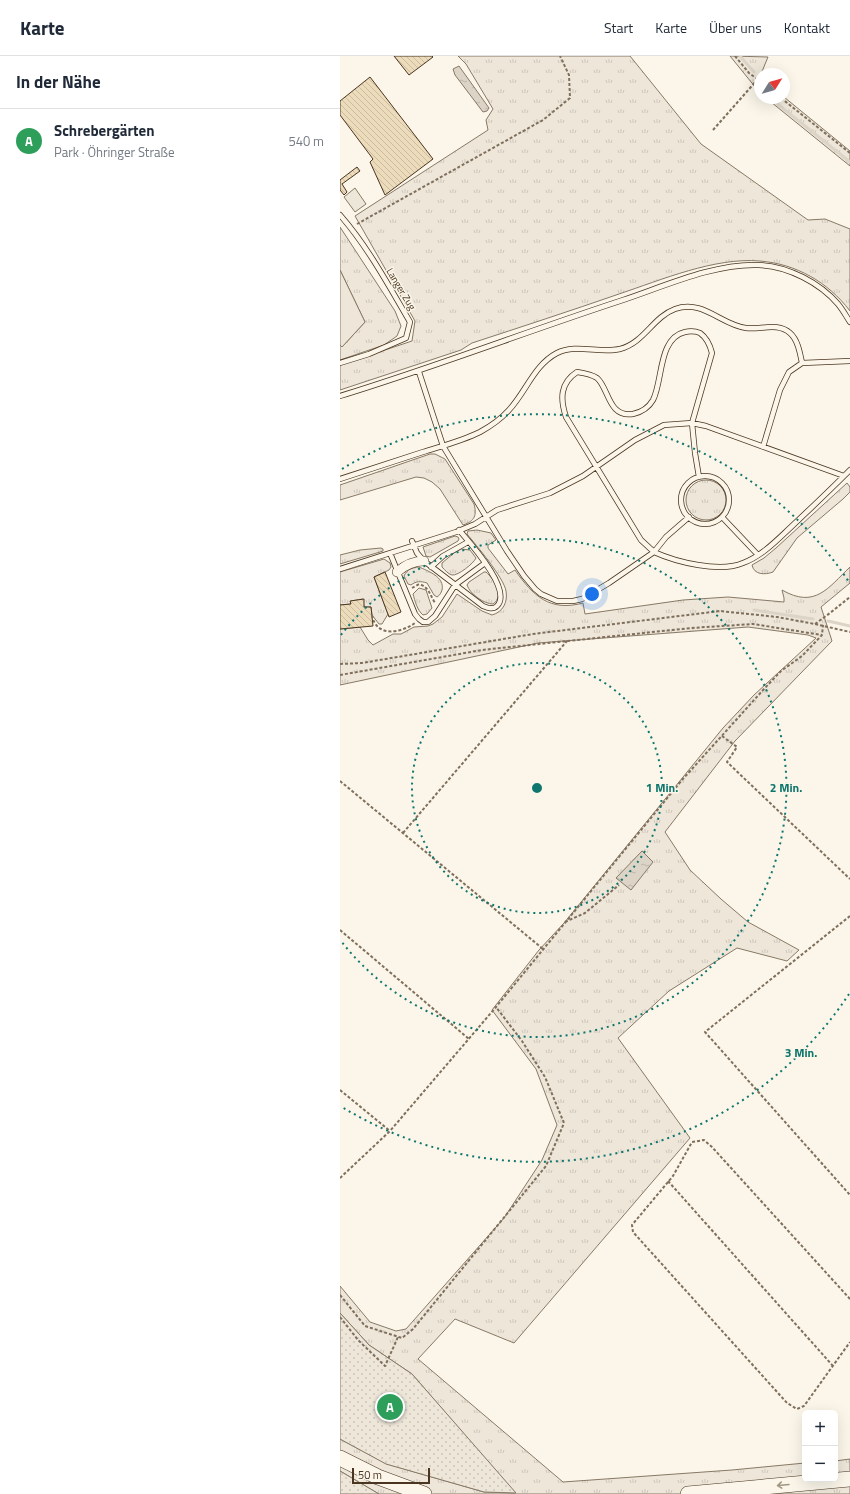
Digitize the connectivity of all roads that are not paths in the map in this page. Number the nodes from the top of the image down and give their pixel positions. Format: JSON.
{"nodes":[{"id":1,"x":340,"y":215,"type":"edge"},
{"id":2,"x":850,"y":322,"type":"edge"},
{"id":3,"x":850,"y":361,"type":"edge"},
{"id":4,"x":340,"y":363,"type":"edge"},
{"id":5,"x":802,"y":363,"type":"junction"},
{"id":6,"x":419,"y":372,"type":"junction"},
{"id":7,"x":340,"y":396,"type":"edge"},
{"id":8,"x":692,"y":423,"type":"junction"},
{"id":9,"x":444,"y":446,"type":"junction"},
{"id":10,"x":763,"y":447,"type":"junction"},
{"id":11,"x":597,"y":467,"type":"junction"},
{"id":12,"x":848,"y":473,"type":"edge"},
{"id":13,"x":700,"y":477,"type":"junction"},
{"id":14,"x":340,"y":479,"type":"edge"},
{"id":15,"x":487,"y":517,"type":"junction"},
{"id":16,"x":688,"y":517,"type":"junction"},
{"id":17,"x":722,"y":517,"type":"junction"},
{"id":18,"x":460,"y":529,"type":"junction"},
{"id":19,"x":468,"y":542,"type":"junction"},
{"id":20,"x":412,"y":543,"type":"junction"},
{"id":21,"x":389,"y":552,"type":"junction"},
{"id":22,"x":654,"y":552,"type":"junction"},
{"id":23,"x":758,"y":555,"type":"junction"},
{"id":24,"x":424,"y":561,"type":"junction"},
{"id":25,"x":485,"y":563,"type":"junction"},
{"id":26,"x":431,"y":567,"type":"junction"},
{"id":27,"x":340,"y":568,"type":"edge"},
{"id":28,"x":397,"y":572,"type":"junction"},
{"id":29,"x":455,"y":586,"type":"junction"},
{"id":30,"x":340,"y":1458,"type":"edge"},
{"id":31,"x":850,"y":1479,"type":"edge"},
{"id":32,"x":410,"y":1489,"type":"junction"},
{"id":33,"x":424,"y":1494,"type":"edge"},
{"id":34,"x":432,"y":1494,"type":"edge"},
{"id":35,"x":688,"y":1494,"type":"edge"}],
"edges":[{"from":1,"to":4,"type":"lane","name":"Langer Zug"},
{"from":2,"to":6,"type":"lane"},
{"from":3,"to":5,"type":"lane"},
{"from":5,"to":9,"type":"lane"},
{"from":5,"to":10,"type":"lane"},
{"from":6,"to":7,"type":"lane"},
{"from":6,"to":9,"type":"lane"},
{"from":8,"to":10,"type":"lane"},
{"from":8,"to":11,"type":"lane"},
{"from":8,"to":11,"type":"lane"},
{"from":8,"to":13,"type":"lane"},
{"from":9,"to":14,"type":"lane"},
{"from":9,"to":15,"type":"lane"},
{"from":10,"to":12,"type":"lane"},
{"from":11,"to":15,"type":"lane"},
{"from":11,"to":22,"type":"lane"},
{"from":12,"to":23,"type":"lane"},
{"from":13,"to":16,"type":"lane"},
{"from":13,"to":17,"type":"lane"},
{"from":15,"to":18,"type":"lane"},
{"from":15,"to":22,"type":"lane"},
{"from":16,"to":17,"type":"lane"},
{"from":16,"to":22,"type":"lane"},
{"from":17,"to":23,"type":"lane"},
{"from":18,"to":19,"type":"lane"},
{"from":18,"to":20,"type":"lane"},
{"from":19,"to":25,"type":"lane"},
{"from":19,"to":26,"type":"lane"},
{"from":20,"to":21,"type":"lane"},
{"from":20,"to":24,"type":"lane"},
{"from":21,"to":27,"type":"lane"},
{"from":21,"to":28,"type":"lane"},
{"from":22,"to":23,"type":"lane"},
{"from":24,"to":26,"type":"lane"},
{"from":24,"to":28,"type":"street"},
{"from":25,"to":29,"type":"lane"},
{"from":25,"to":29,"type":"lane"},
{"from":26,"to":29,"type":"lane"},
{"from":28,"to":29,"type":"lane"},
{"from":30,"to":32,"type":"main road"},
{"from":31,"to":35,"type":"main road","one_way":true},
{"from":32,"to":33,"type":"main road"},
{"from":32,"to":34,"type":"main road"}]}
